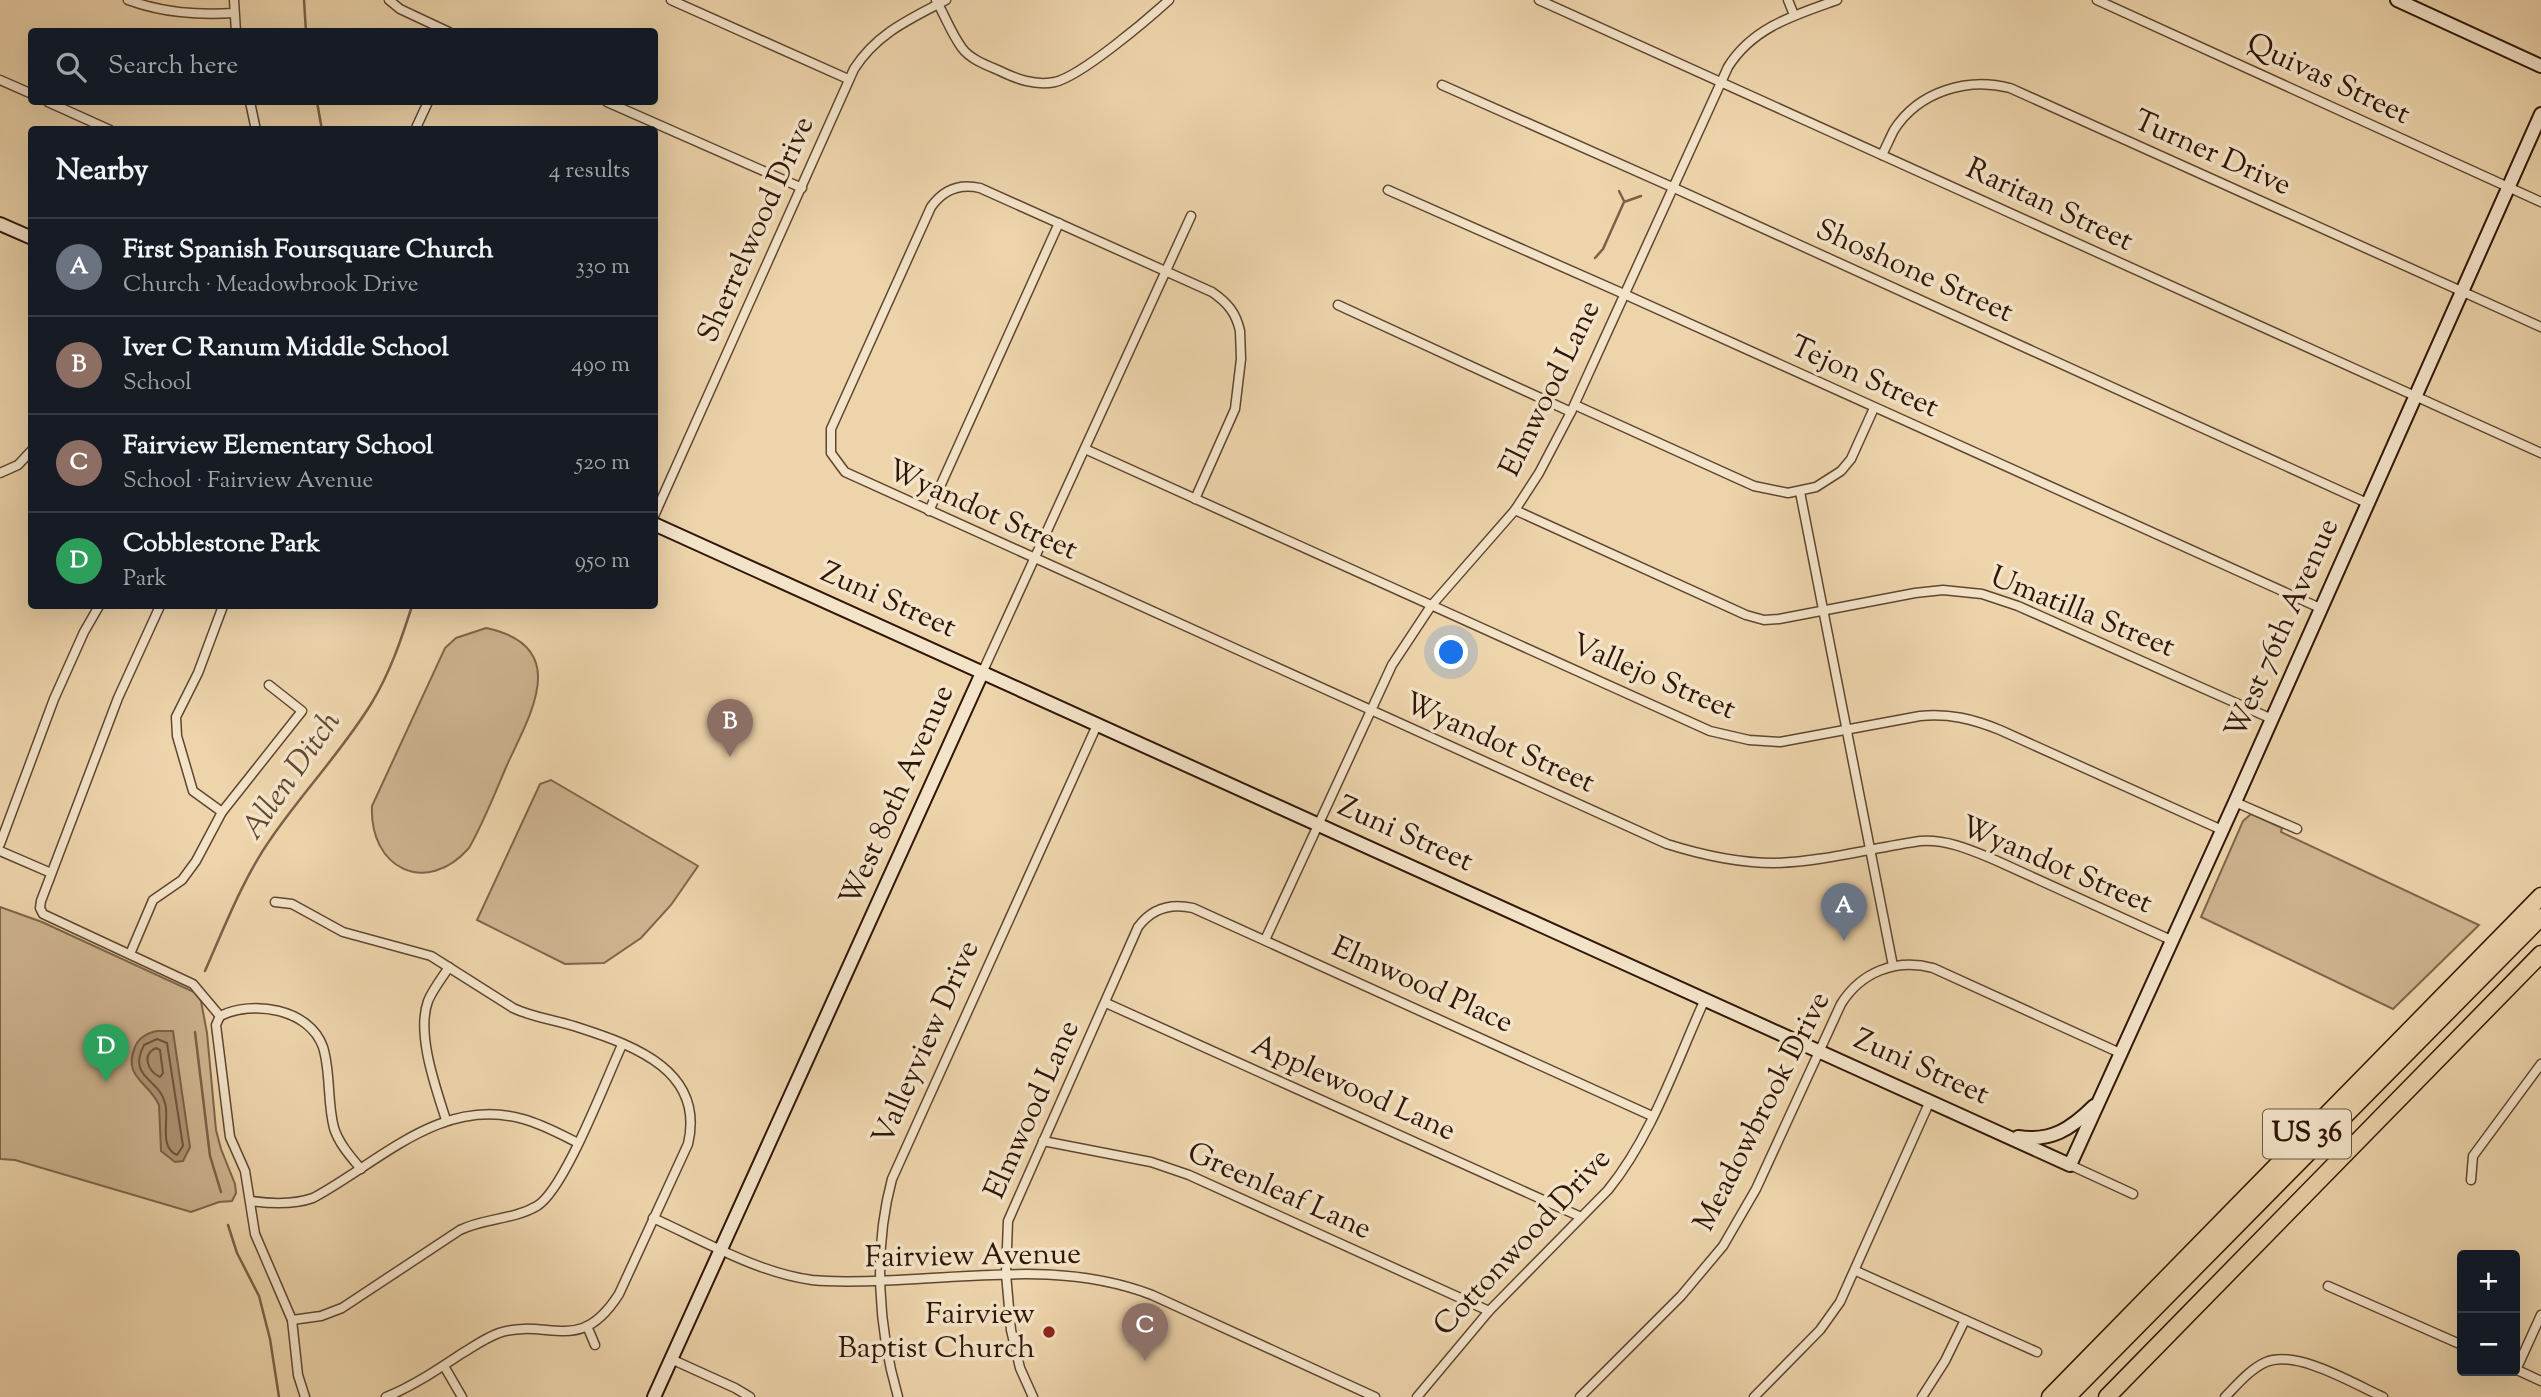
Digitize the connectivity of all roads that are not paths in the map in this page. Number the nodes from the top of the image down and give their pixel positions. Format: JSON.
{"nodes":[{"id":1,"x":128,"y":0,"type":"edge"},
{"id":2,"x":234,"y":0,"type":"edge"},
{"id":3,"x":389,"y":0,"type":"edge"},
{"id":4,"x":671,"y":0,"type":"edge"},
{"id":5,"x":1169,"y":0,"type":"edge"},
{"id":6,"x":1539,"y":0,"type":"edge"},
{"id":7,"x":1788,"y":0,"type":"edge"},
{"id":8,"x":1837,"y":0,"type":"edge"},
{"id":9,"x":2097,"y":0,"type":"edge"},
{"id":10,"x":2396,"y":0,"type":"edge"},
{"id":11,"x":940,"y":1,"type":"edge"},
{"id":12,"x":234,"y":13,"type":"junction"},
{"id":13,"x":1794,"y":15,"type":"junction"},
{"id":14,"x":236,"y":28,"type":"edge"},
{"id":15,"x":440,"y":28,"type":"edge"},
{"id":16,"x":2541,"y":66,"type":"edge"},
{"id":17,"x":848,"y":79,"type":"junction"},
{"id":18,"x":0,"y":80,"type":"edge"},
{"id":19,"x":1720,"y":82,"type":"junction"},
{"id":20,"x":1442,"y":85,"type":"dead end"},
{"id":21,"x":28,"y":92,"type":"edge"},
{"id":22,"x":55,"y":105,"type":"edge"},
{"id":23,"x":251,"y":105,"type":"edge"},
{"id":24,"x":427,"y":105,"type":"edge"},
{"id":25,"x":614,"y":105,"type":"edge"},
{"id":26,"x":2541,"y":114,"type":"edge"},
{"id":27,"x":101,"y":126,"type":"edge"},
{"id":28,"x":255,"y":126,"type":"edge"},
{"id":29,"x":417,"y":126,"type":"edge"},
{"id":30,"x":1882,"y":155,"type":"junction"},
{"id":31,"x":1672,"y":187,"type":"junction"},
{"id":32,"x":2508,"y":187,"type":"junction"},
{"id":33,"x":802,"y":188,"type":"junction"},
{"id":34,"x":1388,"y":190,"type":"dead end"},
{"id":35,"x":2541,"y":202,"type":"edge"},
{"id":36,"x":1191,"y":216,"type":"dead end"},
{"id":37,"x":1059,"y":223,"type":"junction"},
{"id":38,"x":0,"y":224,"type":"edge"},
{"id":39,"x":28,"y":236,"type":"edge"},
{"id":40,"x":1165,"y":271,"type":"junction"},
{"id":41,"x":2462,"y":291,"type":"junction"},
{"id":42,"x":1624,"y":294,"type":"junction"},
{"id":43,"x":1338,"y":304,"type":"dead end"},
{"id":44,"x":2541,"y":327,"type":"edge"},
{"id":45,"x":2415,"y":397,"type":"junction"},
{"id":46,"x":1573,"y":408,"type":"junction"},
{"id":47,"x":1874,"y":408,"type":"junction"},
{"id":48,"x":1085,"y":449,"type":"junction"},
{"id":49,"x":2541,"y":453,"type":"edge"},
{"id":50,"x":28,"y":454,"type":"edge"},
{"id":51,"x":0,"y":473,"type":"edge"},
{"id":52,"x":1800,"y":492,"type":"junction"},
{"id":53,"x":1195,"y":499,"type":"junction"},
{"id":54,"x":2367,"y":503,"type":"junction"},
{"id":55,"x":658,"y":507,"type":"edge"},
{"id":56,"x":1515,"y":510,"type":"junction"},
{"id":57,"x":929,"y":511,"type":"junction"},
{"id":58,"x":658,"y":526,"type":"edge"},
{"id":59,"x":1034,"y":559,"type":"junction"},
{"id":60,"x":1431,"y":606,"type":"junction"},
{"id":61,"x":2320,"y":608,"type":"junction"},
{"id":62,"x":97,"y":609,"type":"edge"},
{"id":63,"x":159,"y":609,"type":"edge"},
{"id":64,"x":222,"y":609,"type":"edge"},
{"id":65,"x":1824,"y":611,"type":"junction"},
{"id":66,"x":982,"y":673,"type":"junction"},
{"id":67,"x":270,"y":685,"type":"dead end"},
{"id":68,"x":1369,"y":711,"type":"junction"},
{"id":69,"x":2272,"y":719,"type":"junction"},
{"id":70,"x":1097,"y":725,"type":"junction"},
{"id":71,"x":1848,"y":729,"type":"junction"},
{"id":72,"x":2235,"y":802,"type":"junction"},
{"id":73,"x":222,"y":812,"type":"junction"},
{"id":74,"x":1318,"y":825,"type":"junction"},
{"id":75,"x":2297,"y":829,"type":"dead end"},
{"id":76,"x":2222,"y":830,"type":"junction"},
{"id":77,"x":0,"y":844,"type":"edge"},
{"id":78,"x":1871,"y":848,"type":"junction"},
{"id":79,"x":0,"y":851,"type":"edge"},
{"id":80,"x":51,"y":873,"type":"junction"},
{"id":81,"x":2541,"y":896,"type":"edge"},
{"id":82,"x":275,"y":902,"type":"dead end"},
{"id":83,"x":1171,"y":906,"type":"joint"},
{"id":84,"x":2541,"y":917,"type":"edge"},
{"id":85,"x":1265,"y":940,"type":"junction"},
{"id":86,"x":2171,"y":940,"type":"junction"},
{"id":87,"x":130,"y":954,"type":"junction"},
{"id":88,"x":2541,"y":954,"type":"edge"},
{"id":89,"x":1894,"y":966,"type":"junction"},
{"id":90,"x":449,"y":967,"type":"junction"},
{"id":91,"x":1705,"y":999,"type":"junction"},
{"id":92,"x":1106,"y":1003,"type":"junction"},
{"id":93,"x":220,"y":1016,"type":"junction"},
{"id":94,"x":622,"y":1045,"type":"junction"},
{"id":95,"x":1819,"y":1051,"type":"junction"},
{"id":96,"x":2120,"y":1053,"type":"junction"},
{"id":97,"x":2541,"y":1064,"type":"edge"},
{"id":98,"x":2099,"y":1100,"type":"junction"},
{"id":99,"x":1930,"y":1101,"type":"junction"},
{"id":100,"x":1652,"y":1116,"type":"junction"},
{"id":101,"x":446,"y":1120,"type":"junction"},
{"id":102,"x":2004,"y":1135,"type":"junction"},
{"id":103,"x":1043,"y":1141,"type":"junction"},
{"id":104,"x":578,"y":1143,"type":"junction"},
{"id":105,"x":2070,"y":1165,"type":"junction"},
{"id":106,"x":361,"y":1169,"type":"junction"},
{"id":107,"x":2471,"y":1180,"type":"dead end"},
{"id":108,"x":2133,"y":1194,"type":"dead end"},
{"id":109,"x":251,"y":1201,"type":"junction"},
{"id":110,"x":1581,"y":1217,"type":"junction"},
{"id":111,"x":653,"y":1218,"type":"junction"},
{"id":112,"x":721,"y":1249,"type":"junction"},
{"id":113,"x":1856,"y":1270,"type":"junction"},
{"id":114,"x":1006,"y":1275,"type":"junction"},
{"id":115,"x":881,"y":1281,"type":"junction"},
{"id":116,"x":2328,"y":1286,"type":"dead end"},
{"id":117,"x":1489,"y":1311,"type":"junction"},
{"id":118,"x":2541,"y":1315,"type":"edge"},
{"id":119,"x":292,"y":1320,"type":"junction"},
{"id":120,"x":1965,"y":1320,"type":"junction"},
{"id":121,"x":2179,"y":1324,"type":"junction"},
{"id":122,"x":587,"y":1326,"type":"junction"},
{"id":123,"x":2457,"y":1343,"type":"edge"},
{"id":124,"x":595,"y":1345,"type":"dead end"},
{"id":125,"x":2037,"y":1352,"type":"dead end"},
{"id":126,"x":671,"y":1359,"type":"junction"},
{"id":127,"x":2520,"y":1360,"type":"edge"},
{"id":128,"x":444,"y":1366,"type":"junction"},
{"id":129,"x":2520,"y":1371,"type":"edge"},
{"id":130,"x":2541,"y":1381,"type":"edge"},
{"id":131,"x":305,"y":1397,"type":"edge"},
{"id":132,"x":386,"y":1397,"type":"edge"},
{"id":133,"x":462,"y":1397,"type":"edge"},
{"id":134,"x":654,"y":1397,"type":"edge"},
{"id":135,"x":750,"y":1397,"type":"edge"},
{"id":136,"x":898,"y":1397,"type":"edge"},
{"id":137,"x":1033,"y":1397,"type":"edge"},
{"id":138,"x":1375,"y":1397,"type":"edge"},
{"id":139,"x":1417,"y":1397,"type":"edge"},
{"id":140,"x":1580,"y":1397,"type":"edge"},
{"id":141,"x":1754,"y":1397,"type":"edge"},
{"id":142,"x":1922,"y":1397,"type":"edge"},
{"id":143,"x":2048,"y":1397,"type":"edge"},
{"id":144,"x":2067,"y":1397,"type":"edge"},
{"id":145,"x":2107,"y":1397,"type":"edge"},
{"id":146,"x":2114,"y":1397,"type":"edge"},
{"id":147,"x":2225,"y":1397,"type":"edge"},
{"id":148,"x":2383,"y":1397,"type":"edge"}],
"edges":[{"from":1,"to":12,"type":"street"},
{"from":2,"to":12,"type":"street"},
{"from":3,"to":15,"type":"street"},
{"from":4,"to":17,"type":"street"},
{"from":5,"to":11,"type":"street"},
{"from":6,"to":19,"type":"street","name":"Raritan Street"},
{"from":7,"to":13,"type":"street"},
{"from":8,"to":13,"type":"street","name":"Elmwood Lane"},
{"from":9,"to":32,"type":"street","name":"Quivas Street"},
{"from":10,"to":16,"type":"street"},
{"from":11,"to":17,"type":"street","name":"Sherrelwood Drive"},
{"from":12,"to":14,"type":"street"},
{"from":13,"to":19,"type":"street","name":"Elmwood Lane"},
{"from":17,"to":33,"type":"street","name":"Sherrelwood Drive"},
{"from":18,"to":21,"type":"street"},
{"from":19,"to":30,"type":"street","name":"Raritan Street"},
{"from":19,"to":31,"type":"street","name":"Elmwood Lane"},
{"from":20,"to":31,"type":"street","name":"Shoshone Street"},
{"from":22,"to":27,"type":"street"},
{"from":23,"to":28,"type":"street"},
{"from":24,"to":29,"type":"street"},
{"from":25,"to":33,"type":"street"},
{"from":26,"to":32,"type":"street","name":"West 76th Avenue"},
{"from":30,"to":41,"type":"street","name":"Turner Drive"},
{"from":30,"to":45,"type":"street","name":"Raritan Street"},
{"from":31,"to":42,"type":"street","name":"Elmwood Lane"},
{"from":31,"to":54,"type":"street","name":"Shoshone Street"},
{"from":32,"to":35,"type":"street","name":"Quivas Street"},
{"from":32,"to":41,"type":"street","name":"West 76th Avenue"},
{"from":33,"to":55,"type":"street","name":"Sherrelwood Drive"},
{"from":34,"to":42,"type":"street","name":"Tejon Street"},
{"from":36,"to":40,"type":"street","name":"West 80th Avenue"},
{"from":37,"to":40,"type":"street"},
{"from":37,"to":57,"type":"street"},
{"from":37,"to":57,"type":"street","name":"Wyandot Street"},
{"from":38,"to":39,"type":"street"},
{"from":40,"to":48,"type":"street","name":"West 80th Avenue"},
{"from":40,"to":53,"type":"street"},
{"from":41,"to":44,"type":"street","name":"Turner Drive"},
{"from":41,"to":45,"type":"street","name":"West 76th Avenue"},
{"from":42,"to":46,"type":"street","name":"Elmwood Lane"},
{"from":42,"to":47,"type":"street","name":"Tejon Street"},
{"from":43,"to":46,"type":"street"},
{"from":45,"to":49,"type":"street","name":"Raritan Street"},
{"from":45,"to":54,"type":"street","name":"West 76th Avenue"},
{"from":46,"to":52,"type":"street"},
{"from":46,"to":56,"type":"street","name":"Elmwood Lane"},
{"from":47,"to":52,"type":"street"},
{"from":47,"to":61,"type":"street","name":"Tejon Street"},
{"from":48,"to":53,"type":"street","name":"Vallejo Street"},
{"from":48,"to":59,"type":"street","name":"West 80th Avenue"},
{"from":50,"to":51,"type":"street"},
{"from":52,"to":65,"type":"street"},
{"from":53,"to":60,"type":"street","name":"Vallejo Street"},
{"from":54,"to":61,"type":"street","name":"West 76th Avenue"},
{"from":56,"to":60,"type":"street","name":"Elmwood Lane"},
{"from":56,"to":65,"type":"street","name":"Umatilla Street"},
{"from":57,"to":59,"type":"street","name":"Wyandot Street"},
{"from":58,"to":66,"type":"street","name":"Zuni Street"},
{"from":59,"to":66,"type":"street","name":"West 80th Avenue"},
{"from":59,"to":68,"type":"street","name":"Wyandot Street"},
{"from":60,"to":68,"type":"street","name":"Elmwood Lane"},
{"from":60,"to":71,"type":"street","name":"Vallejo Street"},
{"from":61,"to":69,"type":"street","name":"West 76th Avenue"},
{"from":62,"to":77,"type":"street"},
{"from":63,"to":80,"type":"street"},
{"from":64,"to":73,"type":"street"},
{"from":65,"to":69,"type":"street","name":"Umatilla Street"},
{"from":65,"to":71,"type":"street"},
{"from":66,"to":70,"type":"street","name":"Zuni Street"},
{"from":66,"to":112,"type":"street","name":"West 80th Avenue"},
{"from":67,"to":73,"type":"street"},
{"from":68,"to":74,"type":"street","name":"Elmwood Lane"},
{"from":68,"to":78,"type":"street","name":"Wyandot Street"},
{"from":69,"to":72,"type":"street","name":"West 76th Avenue"},
{"from":70,"to":74,"type":"street","name":"Zuni Street"},
{"from":70,"to":115,"type":"street","name":"Valleyview Drive"},
{"from":71,"to":76,"type":"street","name":"Vallejo Street"},
{"from":71,"to":78,"type":"street"},
{"from":72,"to":75,"type":"street"},
{"from":72,"to":76,"type":"street","name":"West 76th Avenue"},
{"from":73,"to":87,"type":"street"},
{"from":74,"to":85,"type":"street","name":"Elmwood Lane"},
{"from":74,"to":91,"type":"street","name":"Zuni Street"},
{"from":76,"to":86,"type":"street","name":"West 76th Avenue"},
{"from":78,"to":86,"type":"street","name":"Wyandot Street"},
{"from":78,"to":89,"type":"street"},
{"from":79,"to":80,"type":"street"},
{"from":80,"to":87,"type":"street"},
{"from":81,"to":143,"type":"highway","number":"US 36"},
{"from":82,"to":90,"type":"street"},
{"from":83,"to":85,"type":"street","name":"Elmwood Place"},
{"from":83,"to":92,"type":"street","name":"Elmwood Lane"},
{"from":84,"to":144,"type":"highway"},
{"from":85,"to":100,"type":"street","name":"Elmwood Place"},
{"from":86,"to":96,"type":"street","name":"West 76th Avenue"},
{"from":87,"to":93,"type":"street"},
{"from":88,"to":121,"type":"highway","number":"US 36"},
{"from":89,"to":95,"type":"street","name":"Meadowbrook Drive"},
{"from":89,"to":96,"type":"street"},
{"from":90,"to":94,"type":"street"},
{"from":90,"to":101,"type":"street"},
{"from":91,"to":95,"type":"street","name":"Zuni Street"},
{"from":91,"to":100,"type":"street","name":"Cottonwood Drive"},
{"from":92,"to":103,"type":"street","name":"Elmwood Lane"},
{"from":92,"to":110,"type":"street","name":"Applewood Lane"},
{"from":93,"to":106,"type":"street"},
{"from":93,"to":109,"type":"street"},
{"from":94,"to":104,"type":"street"},
{"from":94,"to":111,"type":"street"},
{"from":95,"to":99,"type":"street","name":"Zuni Street"},
{"from":95,"to":140,"type":"street","name":"Meadowbrook Drive"},
{"from":96,"to":98,"type":"street","name":"West 76th Avenue"},
{"from":97,"to":107,"type":"street"},
{"from":98,"to":102,"type":"street"},
{"from":98,"to":105,"type":"street","name":"West 76th Avenue"},
{"from":99,"to":102,"type":"street","name":"Zuni Street"},
{"from":99,"to":113,"type":"street"},
{"from":100,"to":110,"type":"street","name":"Cottonwood Drive"},
{"from":101,"to":104,"type":"street"},
{"from":101,"to":106,"type":"street"},
{"from":102,"to":105,"type":"street","name":"Zuni Street"},
{"from":103,"to":114,"type":"street","name":"Elmwood Lane"},
{"from":103,"to":117,"type":"street","name":"Greenleaf Lane"},
{"from":104,"to":119,"type":"street"},
{"from":105,"to":108,"type":"street","name":"Zuni Street"},
{"from":106,"to":109,"type":"street"},
{"from":109,"to":119,"type":"street"},
{"from":110,"to":117,"type":"street","name":"Cottonwood Drive"},
{"from":111,"to":112,"type":"street","name":"Fairview Avenue"},
{"from":111,"to":122,"type":"street"},
{"from":112,"to":115,"type":"street","name":"Fairview Avenue"},
{"from":112,"to":126,"type":"street","name":"West 80th Avenue"},
{"from":113,"to":120,"type":"street"},
{"from":113,"to":141,"type":"street"},
{"from":114,"to":115,"type":"street","name":"Fairview Avenue"},
{"from":114,"to":137,"type":"street","name":"Elmwood Lane"},
{"from":114,"to":138,"type":"street","name":"Fairview Avenue"},
{"from":115,"to":136,"type":"street","name":"Valleyview Drive"},
{"from":116,"to":123,"type":"street"},
{"from":117,"to":139,"type":"street","name":"Cottonwood Drive"},
{"from":118,"to":127,"type":"street"},
{"from":119,"to":131,"type":"street"},
{"from":120,"to":125,"type":"street"},
{"from":120,"to":142,"type":"street"},
{"from":121,"to":145,"type":"highway","number":"US 36"},
{"from":121,"to":146,"type":"highway"},
{"from":122,"to":124,"type":"street"},
{"from":122,"to":128,"type":"street"},
{"from":126,"to":134,"type":"street","name":"West 80th Avenue"},
{"from":126,"to":135,"type":"street"},
{"from":128,"to":132,"type":"street"},
{"from":128,"to":133,"type":"street"},
{"from":129,"to":130,"type":"street"},
{"from":147,"to":148,"type":"street"}]}
